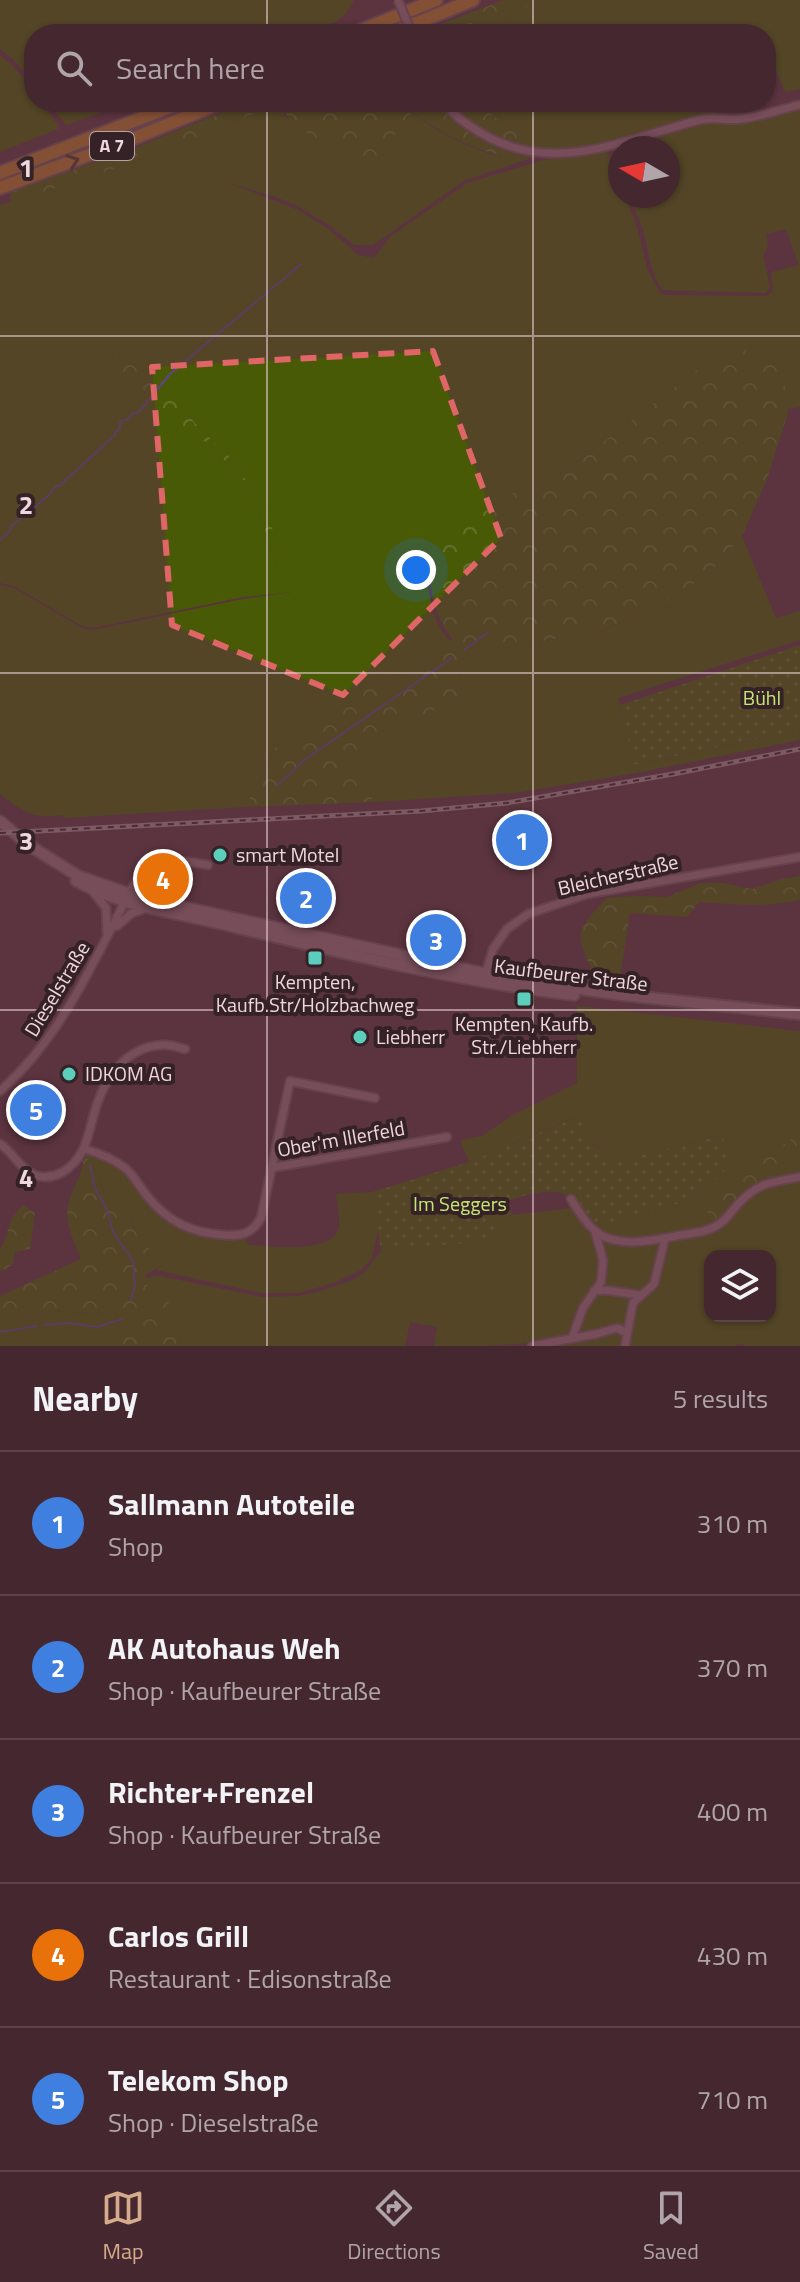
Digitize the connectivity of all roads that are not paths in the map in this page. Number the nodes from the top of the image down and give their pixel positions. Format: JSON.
{"nodes":[{"id":1,"x":398,"y":0,"type":"edge"},
{"id":2,"x":436,"y":0,"type":"edge"},
{"id":3,"x":473,"y":0,"type":"edge"},
{"id":4,"x":377,"y":24,"type":"edge"},
{"id":5,"x":408,"y":24,"type":"edge"},
{"id":6,"x":414,"y":24,"type":"edge"},
{"id":7,"x":800,"y":105,"type":"edge"},
{"id":8,"x":776,"y":111,"type":"edge"},
{"id":9,"x":157,"y":112,"type":"edge"},
{"id":10,"x":198,"y":112,"type":"edge"},
{"id":11,"x":452,"y":112,"type":"edge"},
{"id":12,"x":772,"y":112,"type":"edge"},
{"id":13,"x":0,"y":173,"type":"edge"},
{"id":14,"x":0,"y":188,"type":"edge"},
{"id":15,"x":0,"y":821,"type":"edge"},
{"id":16,"x":27,"y":844,"type":"junction"},
{"id":17,"x":800,"y":857,"type":"edge"},
{"id":18,"x":208,"y":865,"type":"dead end"},
{"id":19,"x":91,"y":889,"type":"junction"},
{"id":20,"x":127,"y":898,"type":"junction"},
{"id":21,"x":149,"y":908,"type":"junction"},
{"id":22,"x":107,"y":936,"type":"junction"},
{"id":23,"x":484,"y":978,"type":"junction"},
{"id":24,"x":800,"y":1014,"type":"edge"},
{"id":25,"x":800,"y":1020,"type":"edge"},
{"id":26,"x":185,"y":1049,"type":"dead end"},
{"id":27,"x":0,"y":1091,"type":"edge"},
{"id":28,"x":375,"y":1098,"type":"dead end"},
{"id":29,"x":447,"y":1137,"type":"dead end"},
{"id":30,"x":0,"y":1144,"type":"edge"},
{"id":31,"x":85,"y":1149,"type":"junction"},
{"id":32,"x":271,"y":1168,"type":"junction"},
{"id":33,"x":800,"y":1177,"type":"edge"},
{"id":34,"x":571,"y":1199,"type":"dead end"},
{"id":35,"x":595,"y":1231,"type":"junction"},
{"id":36,"x":665,"y":1239,"type":"junction"},
{"id":37,"x":594,"y":1291,"type":"junction"},
{"id":38,"x":640,"y":1295,"type":"junction"},
{"id":39,"x":627,"y":1333,"type":"junction"},
{"id":40,"x":572,"y":1338,"type":"junction"},
{"id":41,"x":532,"y":1346,"type":"edge"},
{"id":42,"x":625,"y":1346,"type":"edge"}],
"edges":[{"from":1,"to":5,"type":"street","bridge":true},
{"from":2,"to":4,"type":"highway"},
{"from":3,"to":6,"type":"highway"},
{"from":7,"to":8,"type":"street"},
{"from":9,"to":13,"type":"highway","number":"A 7"},
{"from":14,"to":10,"type":"highway","number":"A 7","one_way":true},
{"from":11,"to":12,"type":"street"},
{"from":15,"to":16,"type":"main road","name":"Kaufbeurer Straße"},
{"from":16,"to":19,"type":"main road","name":"Kaufbeurer Straße"},
{"from":16,"to":20,"type":"main road","name":"Kaufbeurer Straße"},
{"from":17,"to":23,"type":"street","name":"Bleicherstraße"},
{"from":18,"to":20,"type":"street","name":"Dieselstraße"},
{"from":19,"to":20,"type":"main road","name":"Kaufbeurer Straße"},
{"from":19,"to":22,"type":"street","name":"Dieselstraße"},
{"from":20,"to":21,"type":"main road","name":"Kaufbeurer Straße"},
{"from":20,"to":22,"type":"street","name":"Dieselstraße"},
{"from":20,"to":23,"type":"main road","name":"Kaufbeurer Straße"},
{"from":21,"to":22,"type":"street","name":"Dieselstraße"},
{"from":21,"to":23,"type":"main road","name":"Kaufbeurer Straße"},
{"from":22,"to":27,"type":"street","name":"Dieselstraße"},
{"from":23,"to":24,"type":"main road","name":"Kaufbeurer Straße"},
{"from":23,"to":25,"type":"main road","name":"Kaufbeurer Straße"},
{"from":26,"to":31,"type":"street"},
{"from":28,"to":32,"type":"street","name":"Ober'm Illerfeld"},
{"from":29,"to":32,"type":"street","name":"Ober'm Illerfeld"},
{"from":30,"to":31,"type":"street"},
{"from":31,"to":32,"type":"street"},
{"from":33,"to":36,"type":"street"},
{"from":34,"to":35,"type":"street"},
{"from":35,"to":36,"type":"street"},
{"from":35,"to":37,"type":"street"},
{"from":36,"to":38,"type":"street"},
{"from":37,"to":38,"type":"street"},
{"from":37,"to":40,"type":"street"},
{"from":38,"to":39,"type":"street"},
{"from":39,"to":40,"type":"street"},
{"from":39,"to":42,"type":"street"},
{"from":40,"to":41,"type":"street"}]}
